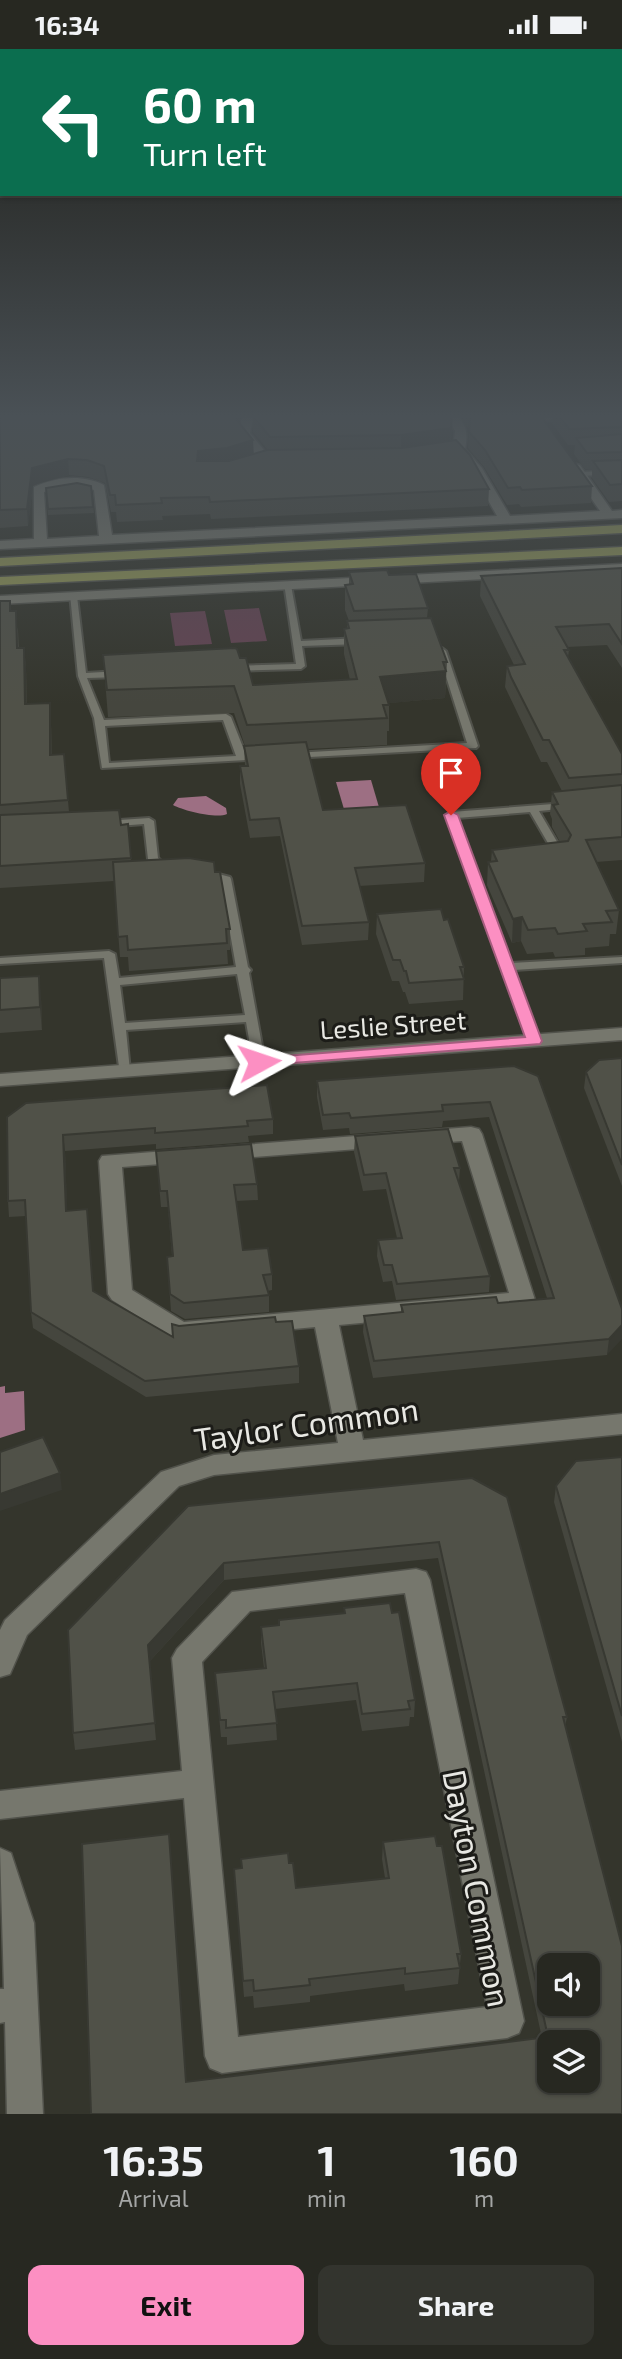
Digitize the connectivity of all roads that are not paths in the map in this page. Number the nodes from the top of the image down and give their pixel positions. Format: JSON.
{"nodes":[{"id":1,"x":39,"y":511,"type":"edge"},
{"id":2,"x":103,"y":511,"type":"edge"},
{"id":3,"x":501,"y":511,"type":"edge"},
{"id":4,"x":615,"y":515,"type":"edge"},
{"id":5,"x":506,"y":520,"type":"junction"},
{"id":6,"x":622,"y":530,"type":"edge"},
{"id":7,"x":106,"y":540,"type":"junction"},
{"id":8,"x":41,"y":543,"type":"junction"},
{"id":9,"x":0,"y":545,"type":"edge"},
{"id":10,"x":622,"y":551,"type":"edge"},
{"id":11,"x":0,"y":562,"type":"edge"},
{"id":12,"x":622,"y":568,"type":"edge"},
{"id":13,"x":0,"y":581,"type":"edge"},
{"id":14,"x":287,"y":585,"type":"junction"},
{"id":15,"x":73,"y":596,"type":"junction"},
{"id":16,"x":0,"y":600,"type":"edge"},
{"id":17,"x":438,"y":638,"type":"edge"},
{"id":18,"x":374,"y":641,"type":"edge"},
{"id":19,"x":297,"y":644,"type":"junction"},
{"id":20,"x":219,"y":670,"type":"edge"},
{"id":21,"x":137,"y":674,"type":"edge"},
{"id":22,"x":82,"y":676,"type":"junction"},
{"id":23,"x":100,"y":723,"type":"junction"},
{"id":24,"x":282,"y":756,"type":"edge"},
{"id":25,"x":269,"y":757,"type":"edge"},
{"id":26,"x":242,"y":758,"type":"junction"},
{"id":27,"x":584,"y":805,"type":"edge"},
{"id":28,"x":533,"y":809,"type":"junction"},
{"id":29,"x":95,"y":825,"type":"edge"},
{"id":30,"x":549,"y":861,"type":"edge"},
{"id":31,"x":484,"y":867,"type":"dead end"},
{"id":32,"x":470,"y":868,"type":"junction"},
{"id":33,"x":176,"y":869,"type":"edge"},
{"id":34,"x":200,"y":873,"type":"edge"},
{"id":35,"x":622,"y":960,"type":"edge"},
{"id":36,"x":0,"y":961,"type":"edge"},
{"id":37,"x":507,"y":967,"type":"junction"},
{"id":38,"x":244,"y":971,"type":"junction"},
{"id":39,"x":114,"y":982,"type":"junction"},
{"id":40,"x":251,"y":1018,"type":"junction"},
{"id":41,"x":120,"y":1027,"type":"junction"},
{"id":42,"x":622,"y":1034,"type":"edge"},
{"id":43,"x":534,"y":1041,"type":"junction"},
{"id":44,"x":259,"y":1062,"type":"junction"},
{"id":45,"x":124,"y":1071,"type":"junction"},
{"id":46,"x":0,"y":1080,"type":"edge"},
{"id":47,"x":325,"y":1317,"type":"junction"},
{"id":48,"x":622,"y":1423,"type":"edge"},
{"id":49,"x":352,"y":1449,"type":"junction"},
{"id":50,"x":0,"y":1665,"type":"edge"},
{"id":51,"x":197,"y":1783,"type":"junction"},
{"id":52,"x":0,"y":1805,"type":"edge"},
{"id":53,"x":0,"y":1863,"type":"edge"},
{"id":54,"x":11,"y":2004,"type":"edge"},
{"id":55,"x":24,"y":2114,"type":"edge"}],
"edges":[{"from":1,"to":8,"type":"street"},
{"from":2,"to":7,"type":"street"},
{"from":3,"to":5,"type":"street"},
{"from":4,"to":5,"type":"street"},
{"from":5,"to":7,"type":"street"},
{"from":6,"to":11,"type":"main road"},
{"from":7,"to":8,"type":"street"},
{"from":8,"to":9,"type":"street"},
{"from":10,"to":13,"type":"main road"},
{"from":12,"to":14,"type":"street"},
{"from":14,"to":15,"type":"street"},
{"from":14,"to":19,"type":"lane"},
{"from":15,"to":16,"type":"street"},
{"from":15,"to":22,"type":"lane"},
{"from":17,"to":24,"type":"lane"},
{"from":18,"to":19,"type":"lane"},
{"from":19,"to":20,"type":"lane"},
{"from":21,"to":22,"type":"lane"},
{"from":22,"to":23,"type":"lane"},
{"from":23,"to":26,"type":"lane"},
{"from":23,"to":26,"type":"lane"},
{"from":25,"to":26,"type":"lane"},
{"from":27,"to":28,"type":"lane"},
{"from":28,"to":30,"type":"lane"},
{"from":28,"to":32,"type":"lane"},
{"from":29,"to":33,"type":"lane"},
{"from":31,"to":32,"type":"lane"},
{"from":32,"to":37,"type":"lane"},
{"from":34,"to":38,"type":"lane"},
{"from":35,"to":37,"type":"lane"},
{"from":36,"to":39,"type":"lane"},
{"from":37,"to":43,"type":"lane"},
{"from":38,"to":39,"type":"lane"},
{"from":38,"to":40,"type":"lane"},
{"from":39,"to":41,"type":"lane"},
{"from":40,"to":41,"type":"lane"},
{"from":40,"to":44,"type":"lane"},
{"from":41,"to":45,"type":"lane"},
{"from":42,"to":43,"type":"street","name":"Leslie Street"},
{"from":43,"to":44,"type":"street","name":"Leslie Street"},
{"from":44,"to":45,"type":"street","name":"Leslie Street"},
{"from":45,"to":46,"type":"street","name":"Leslie Street"},
{"from":47,"to":47,"type":"street"},
{"from":47,"to":49,"type":"street"},
{"from":48,"to":49,"type":"street","name":"Taylor Common"},
{"from":49,"to":50,"type":"street","name":"Taylor Common"},
{"from":51,"to":51,"type":"street","name":"Dayton Common"},
{"from":51,"to":52,"type":"street"},
{"from":53,"to":54,"type":"street"},
{"from":54,"to":55,"type":"street"}]}
